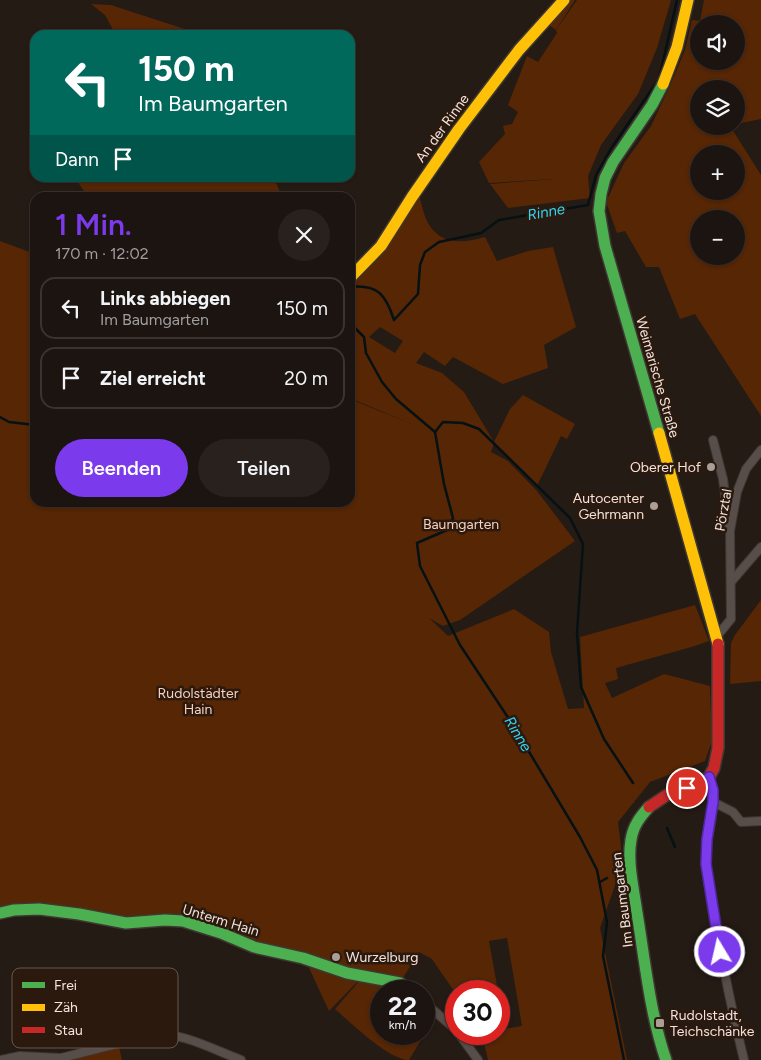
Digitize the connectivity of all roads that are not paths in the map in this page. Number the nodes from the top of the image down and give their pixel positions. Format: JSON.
{"nodes":[{"id":1,"x":564,"y":0,"type":"edge"},
{"id":2,"x":688,"y":0,"type":"edge"},
{"id":3,"x":355,"y":273,"type":"edge"},
{"id":4,"x":713,"y":440,"type":"dead end"},
{"id":5,"x":761,"y":450,"type":"edge"},
{"id":6,"x":730,"y":532,"type":"junction"},
{"id":7,"x":761,"y":547,"type":"edge"},
{"id":8,"x":732,"y":582,"type":"junction"},
{"id":9,"x":717,"y":636,"type":"junction"},
{"id":10,"x":709,"y":777,"type":"junction"},
{"id":11,"x":713,"y":802,"type":"junction"},
{"id":12,"x":761,"y":821,"type":"edge"},
{"id":13,"x":0,"y":913,"type":"edge"},
{"id":14,"x":384,"y":980,"type":"edge"},
{"id":15,"x":435,"y":1012,"type":"edge"},
{"id":16,"x":445,"y":1020,"type":"edge"},
{"id":17,"x":178,"y":1036,"type":"edge"},
{"id":18,"x":467,"y":1045,"type":"edge"},
{"id":19,"x":101,"y":1048,"type":"edge"},
{"id":20,"x":0,"y":1060,"type":"edge"},
{"id":21,"x":241,"y":1060,"type":"edge"},
{"id":22,"x":478,"y":1060,"type":"edge"},
{"id":23,"x":666,"y":1060,"type":"edge"},
{"id":24,"x":744,"y":1060,"type":"edge"}],
"edges":[{"from":1,"to":3,"type":"main road","name":"An der Rinne"},
{"from":2,"to":9,"type":"main road","name":"Weimarische Straße"},
{"from":4,"to":6,"type":"street"},
{"from":5,"to":6,"type":"street","name":"Pörztal"},
{"from":6,"to":8,"type":"street","name":"Pörztal"},
{"from":7,"to":8,"type":"street"},
{"from":8,"to":9,"type":"street","name":"Pörztal"},
{"from":9,"to":10,"type":"main road","name":"Weimarische Straße"},
{"from":10,"to":11,"type":"street"},
{"from":10,"to":23,"type":"main road","name":"Im Baumgarten"},
{"from":11,"to":12,"type":"street"},
{"from":11,"to":24,"type":"street"},
{"from":13,"to":14,"type":"main road","name":"Unterm Hain"},
{"from":15,"to":16,"type":"street"},
{"from":17,"to":21,"type":"street"},
{"from":18,"to":22,"type":"street"},
{"from":19,"to":20,"type":"street"}]}
